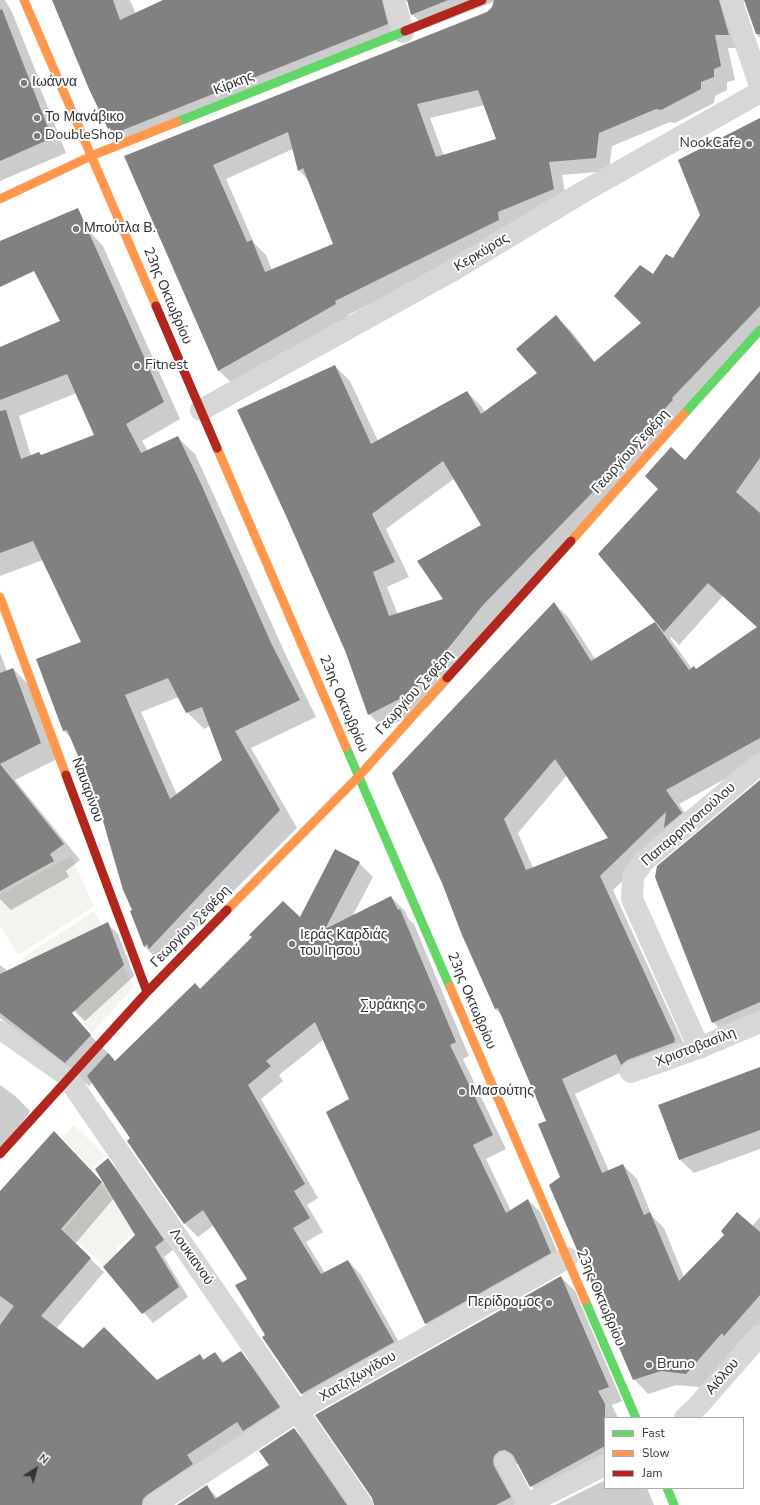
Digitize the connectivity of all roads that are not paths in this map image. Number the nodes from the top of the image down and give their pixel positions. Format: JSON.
{"nodes":[{"id":1,"x":24,"y":0,"type":"edge"},
{"id":2,"x":394,"y":0,"type":"edge"},
{"id":3,"x":482,"y":0,"type":"edge"},
{"id":4,"x":731,"y":0,"type":"edge"},
{"id":5,"x":403,"y":32,"type":"junction"},
{"id":6,"x":756,"y":56,"type":"edge"},
{"id":7,"x":760,"y":86,"type":"edge"},
{"id":8,"x":760,"y":92,"type":"edge"},
{"id":9,"x":92,"y":156,"type":"junction"},
{"id":10,"x":0,"y":199,"type":"edge"},
{"id":11,"x":760,"y":330,"type":"edge"},
{"id":12,"x":201,"y":410,"type":"junction"},
{"id":13,"x":0,"y":598,"type":"edge"},
{"id":14,"x":760,"y":764,"type":"edge"},
{"id":15,"x":359,"y":776,"type":"junction"},
{"id":16,"x":147,"y":992,"type":"junction"},
{"id":17,"x":760,"y":1022,"type":"edge"},
{"id":18,"x":0,"y":1030,"type":"edge"},
{"id":19,"x":699,"y":1048,"type":"junction"},
{"id":20,"x":631,"y":1072,"type":"dead end"},
{"id":21,"x":68,"y":1078,"type":"junction"},
{"id":22,"x":0,"y":1154,"type":"edge"},
{"id":23,"x":567,"y":1258,"type":"junction"},
{"id":24,"x":760,"y":1335,"type":"edge"},
{"id":25,"x":297,"y":1411,"type":"junction"},
{"id":26,"x":636,"y":1417,"type":"edge"},
{"id":27,"x":686,"y":1417,"type":"edge"},
{"id":28,"x":504,"y":1461,"type":"dead end"},
{"id":29,"x":604,"y":1465,"type":"edge"},
{"id":30,"x":667,"y":1489,"type":"edge"},
{"id":31,"x":526,"y":1504,"type":"edge"},
{"id":32,"x":154,"y":1505,"type":"edge"},
{"id":33,"x":362,"y":1505,"type":"edge"},
{"id":34,"x":674,"y":1505,"type":"edge"}],
"edges":[{"from":1,"to":9,"type":"street","name":"23ης Οκτωβρίου"},
{"from":2,"to":5,"type":"street"},
{"from":3,"to":5,"type":"street","name":"Κίρκης"},
{"from":4,"to":6,"type":"street"},
{"from":5,"to":9,"type":"street","name":"Κίρκης"},
{"from":6,"to":7,"type":"street"},
{"from":8,"to":12,"type":"street","name":"Κερκύρας"},
{"from":9,"to":10,"type":"street","name":"Κίρκης"},
{"from":9,"to":12,"type":"street","name":"23ης Οκτωβρίου"},
{"from":11,"to":15,"type":"street","name":"Γεωργίου Σεφέρη"},
{"from":12,"to":15,"type":"street","name":"23ης Οκτωβρίου"},
{"from":13,"to":16,"type":"street","name":"Ναυαρίνου"},
{"from":14,"to":19,"type":"street","name":"Παπαρρηγοπούλου"},
{"from":15,"to":16,"type":"street","name":"Γεωργίου Σεφέρη"},
{"from":15,"to":23,"type":"street","name":"23ης Οκτωβρίου"},
{"from":16,"to":21,"type":"street","name":"Γεωργίου Σεφέρη"},
{"from":17,"to":19,"type":"street","name":"Χριστοβασίλη"},
{"from":18,"to":21,"type":"lane","name":"Λουκιανού"},
{"from":19,"to":20,"type":"street","name":"Χριστοβασίλη"},
{"from":21,"to":22,"type":"street","name":"Γεωργίου Σεφέρη"},
{"from":21,"to":25,"type":"street","name":"Λουκιανού"},
{"from":23,"to":25,"type":"street","name":"Χατζηζωγίδου"},
{"from":23,"to":26,"type":"street","name":"23ης Οκτωβρίου"},
{"from":24,"to":27,"type":"street","name":"Αιόλου"},
{"from":25,"to":32,"type":"street","name":"Χατζηζωγίδου"},
{"from":25,"to":33,"type":"street","name":"Λουκιανού"},
{"from":28,"to":31,"type":"lane"},
{"from":29,"to":31,"type":"street"},
{"from":30,"to":34,"type":"street"}]}
